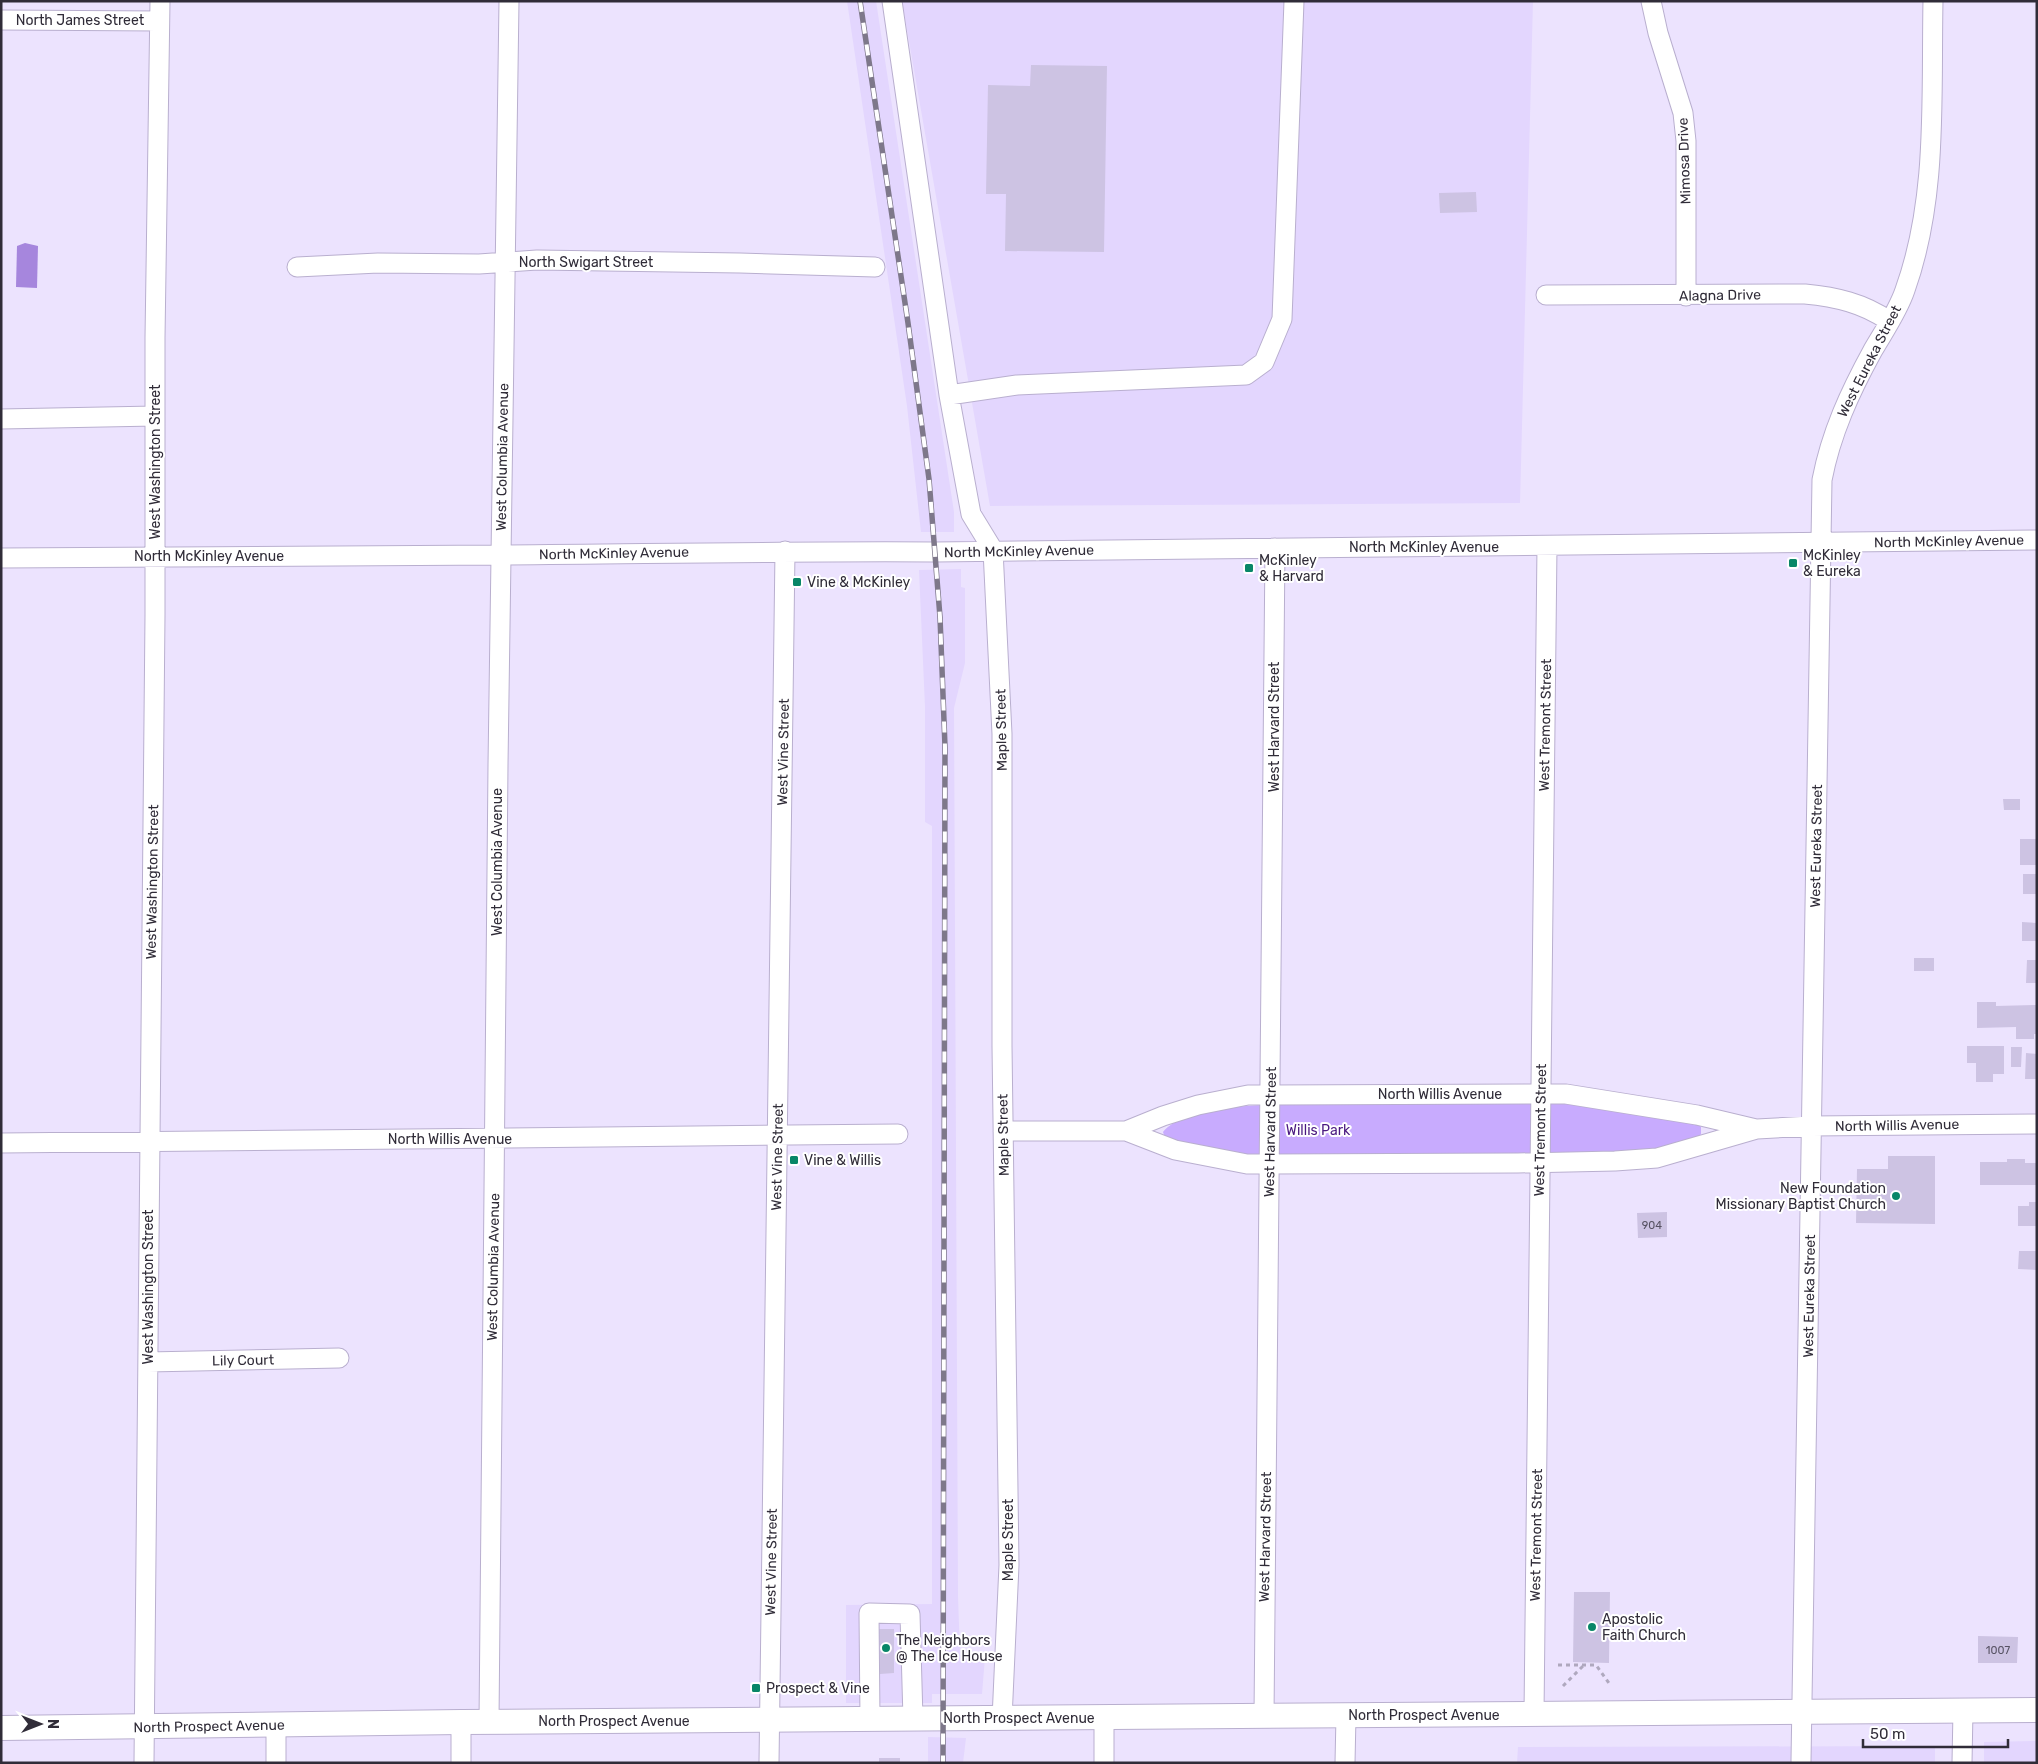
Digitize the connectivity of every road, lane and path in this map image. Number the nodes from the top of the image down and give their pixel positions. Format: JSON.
{"nodes":[{"id":1,"x":160,"y":1,"type":"edge"},
{"id":2,"x":509,"y":1,"type":"edge"},
{"id":3,"x":892,"y":1,"type":"edge"},
{"id":4,"x":1294,"y":1,"type":"edge"},
{"id":5,"x":1651,"y":1,"type":"edge"},
{"id":6,"x":1933,"y":1,"type":"edge"},
{"id":7,"x":1,"y":20,"type":"edge"},
{"id":8,"x":159,"y":21,"type":"junction"},
{"id":9,"x":506,"y":262,"type":"junction"},
{"id":10,"x":297,"y":267,"type":"dead end"},
{"id":11,"x":875,"y":267,"type":"dead end"},
{"id":12,"x":1546,"y":295,"type":"dead end"},
{"id":13,"x":1686,"y":296,"type":"junction"},
{"id":14,"x":1889,"y":321,"type":"junction"},
{"id":15,"x":949,"y":395,"type":"junction"},
{"id":16,"x":155,"y":416,"type":"junction"},
{"id":17,"x":1,"y":419,"type":"edge"},
{"id":18,"x":2037,"y":540,"type":"edge"},
{"id":19,"x":1820,"y":543,"type":"junction"},
{"id":20,"x":1547,"y":546,"type":"junction"},
{"id":21,"x":1275,"y":548,"type":"junction"},
{"id":22,"x":993,"y":550,"type":"junction"},
{"id":23,"x":785,"y":551,"type":"junction"},
{"id":24,"x":500,"y":555,"type":"junction"},
{"id":25,"x":154,"y":556,"type":"junction"},
{"id":26,"x":1,"y":558,"type":"edge"},
{"id":27,"x":1541,"y":1094,"type":"junction"},
{"id":28,"x":1271,"y":1095,"type":"junction"},
{"id":29,"x":2037,"y":1124,"type":"edge"},
{"id":30,"x":1812,"y":1126,"type":"junction"},
{"id":31,"x":1757,"y":1129,"type":"junction"},
{"id":32,"x":1003,"y":1131,"type":"junction"},
{"id":33,"x":1126,"y":1131,"type":"junction"},
{"id":34,"x":898,"y":1134,"type":"dead end"},
{"id":35,"x":777,"y":1135,"type":"junction"},
{"id":36,"x":495,"y":1139,"type":"junction"},
{"id":37,"x":150,"y":1142,"type":"junction"},
{"id":38,"x":1,"y":1143,"type":"edge"},
{"id":39,"x":1540,"y":1162,"type":"junction"},
{"id":40,"x":1270,"y":1164,"type":"junction"},
{"id":41,"x":339,"y":1358,"type":"dead end"},
{"id":42,"x":148,"y":1362,"type":"junction"},
{"id":43,"x":1558,"y":1666,"type":"dead end"},
{"id":44,"x":1584,"y":1666,"type":"junction"},
{"id":45,"x":1563,"y":1686,"type":"dead end"},
{"id":46,"x":1611,"y":1686,"type":"dead end"},
{"id":47,"x":1963,"y":1710,"type":"junction"},
{"id":48,"x":2037,"y":1710,"type":"edge"},
{"id":49,"x":1802,"y":1712,"type":"junction"},
{"id":50,"x":1534,"y":1714,"type":"junction"},
{"id":51,"x":1264,"y":1716,"type":"junction"},
{"id":52,"x":1346,"y":1716,"type":"junction"},
{"id":53,"x":1104,"y":1718,"type":"junction"},
{"id":54,"x":913,"y":1719,"type":"junction"},
{"id":55,"x":1002,"y":1719,"type":"junction"},
{"id":56,"x":770,"y":1720,"type":"junction"},
{"id":57,"x":870,"y":1720,"type":"junction"},
{"id":58,"x":461,"y":1722,"type":"junction"},
{"id":59,"x":489,"y":1722,"type":"junction"},
{"id":60,"x":276,"y":1725,"type":"junction"},
{"id":61,"x":144,"y":1727,"type":"junction"},
{"id":62,"x":1,"y":1728,"type":"edge"},
{"id":63,"x":1801,"y":1761,"type":"dead end"},
{"id":64,"x":144,"y":1763,"type":"edge"},
{"id":65,"x":276,"y":1763,"type":"edge"},
{"id":66,"x":461,"y":1763,"type":"edge"},
{"id":67,"x":769,"y":1763,"type":"edge"},
{"id":68,"x":1104,"y":1763,"type":"edge"},
{"id":69,"x":1345,"y":1763,"type":"edge"},
{"id":70,"x":1962,"y":1763,"type":"edge"}],
"edges":[{"from":1,"to":8,"type":"street","name":"West Washington Street"},
{"from":2,"to":9,"type":"street","name":"West Columbia Avenue"},
{"from":3,"to":15,"type":"street"},
{"from":4,"to":15,"type":"street"},
{"from":5,"to":13,"type":"street","name":"Mimosa Drive"},
{"from":6,"to":14,"type":"street","name":"West Eureka Street"},
{"from":7,"to":8,"type":"street","name":"North James Street"},
{"from":8,"to":16,"type":"street","name":"West Washington Street"},
{"from":9,"to":10,"type":"street","name":"North Swigart Street"},
{"from":9,"to":11,"type":"street","name":"North Swigart Street"},
{"from":9,"to":24,"type":"street","name":"West Columbia Avenue"},
{"from":12,"to":13,"type":"street","name":"Alagna Drive"},
{"from":13,"to":14,"type":"street","name":"Alagna Drive"},
{"from":14,"to":19,"type":"street","name":"West Eureka Street"},
{"from":15,"to":22,"type":"street"},
{"from":16,"to":17,"type":"street"},
{"from":16,"to":25,"type":"street","name":"West Washington Street"},
{"from":18,"to":19,"type":"street","name":"North McKinley Avenue"},
{"from":19,"to":20,"type":"street","name":"North McKinley Avenue"},
{"from":19,"to":30,"type":"street","name":"West Eureka Street"},
{"from":20,"to":21,"type":"street","name":"North McKinley Avenue"},
{"from":20,"to":27,"type":"street","name":"West Tremont Street"},
{"from":21,"to":22,"type":"street","name":"North McKinley Avenue"},
{"from":21,"to":28,"type":"street","name":"West Harvard Street"},
{"from":22,"to":23,"type":"street","name":"North McKinley Avenue"},
{"from":22,"to":32,"type":"street","name":"Maple Street"},
{"from":23,"to":24,"type":"street","name":"North McKinley Avenue"},
{"from":23,"to":35,"type":"street","name":"West Vine Street"},
{"from":24,"to":25,"type":"street","name":"North McKinley Avenue"},
{"from":24,"to":36,"type":"street","name":"West Columbia Avenue"},
{"from":25,"to":26,"type":"street","name":"North McKinley Avenue"},
{"from":25,"to":37,"type":"street","name":"West Washington Street"},
{"from":27,"to":28,"type":"street","name":"North Willis Avenue"},
{"from":27,"to":31,"type":"street","name":"North Willis Avenue"},
{"from":27,"to":39,"type":"street","name":"West Tremont Street"},
{"from":28,"to":33,"type":"street","name":"North Willis Avenue"},
{"from":28,"to":40,"type":"street","name":"West Harvard Street"},
{"from":29,"to":30,"type":"street","name":"North Willis Avenue"},
{"from":30,"to":31,"type":"street","name":"North Willis Avenue"},
{"from":30,"to":49,"type":"street","name":"West Eureka Street"},
{"from":31,"to":39,"type":"street","name":"North Willis Avenue"},
{"from":32,"to":33,"type":"street","name":"North Willis Avenue"},
{"from":32,"to":55,"type":"street","name":"Maple Street"},
{"from":33,"to":40,"type":"street","name":"North Willis Avenue"},
{"from":34,"to":35,"type":"street","name":"North Willis Avenue"},
{"from":35,"to":36,"type":"street","name":"North Willis Avenue"},
{"from":35,"to":56,"type":"street","name":"West Vine Street"},
{"from":36,"to":37,"type":"street","name":"North Willis Avenue"},
{"from":36,"to":59,"type":"street","name":"West Columbia Avenue"},
{"from":37,"to":38,"type":"street","name":"North Willis Avenue"},
{"from":37,"to":42,"type":"street","name":"West Washington Street"},
{"from":39,"to":40,"type":"street","name":"North Willis Avenue"},
{"from":39,"to":50,"type":"street","name":"West Tremont Street"},
{"from":40,"to":51,"type":"street","name":"West Harvard Street"},
{"from":41,"to":42,"type":"street","name":"Lily Court"},
{"from":42,"to":61,"type":"street","name":"West Washington Street"},
{"from":43,"to":44,"type":"path"},
{"from":44,"to":45,"type":"path"},
{"from":44,"to":46,"type":"path"},
{"from":47,"to":48,"type":"main road","name":"North Prospect Avenue"},
{"from":47,"to":49,"type":"main road","name":"North Prospect Avenue"},
{"from":47,"to":70,"type":"street"},
{"from":49,"to":50,"type":"main road","name":"North Prospect Avenue"},
{"from":49,"to":63,"type":"street","name":"West Eureka Street"},
{"from":50,"to":52,"type":"main road","name":"North Prospect Avenue"},
{"from":51,"to":52,"type":"main road","name":"North Prospect Avenue"},
{"from":51,"to":53,"type":"main road","name":"North Prospect Avenue"},
{"from":52,"to":69,"type":"street"},
{"from":53,"to":55,"type":"main road","name":"North Prospect Avenue"},
{"from":53,"to":68,"type":"street"},
{"from":54,"to":55,"type":"main road","name":"North Prospect Avenue"},
{"from":54,"to":57,"type":"main road","name":"North Prospect Avenue"},
{"from":54,"to":57,"type":"street"},
{"from":56,"to":57,"type":"main road","name":"North Prospect Avenue"},
{"from":56,"to":59,"type":"main road","name":"North Prospect Avenue"},
{"from":56,"to":67,"type":"street","name":"West Vine Street"},
{"from":58,"to":59,"type":"main road","name":"North Prospect Avenue"},
{"from":58,"to":60,"type":"main road","name":"North Prospect Avenue"},
{"from":58,"to":66,"type":"street"},
{"from":60,"to":61,"type":"main road","name":"North Prospect Avenue"},
{"from":60,"to":65,"type":"street"},
{"from":61,"to":62,"type":"main road","name":"North Prospect Avenue"},
{"from":61,"to":64,"type":"street","name":"West Washington Street"}]}
